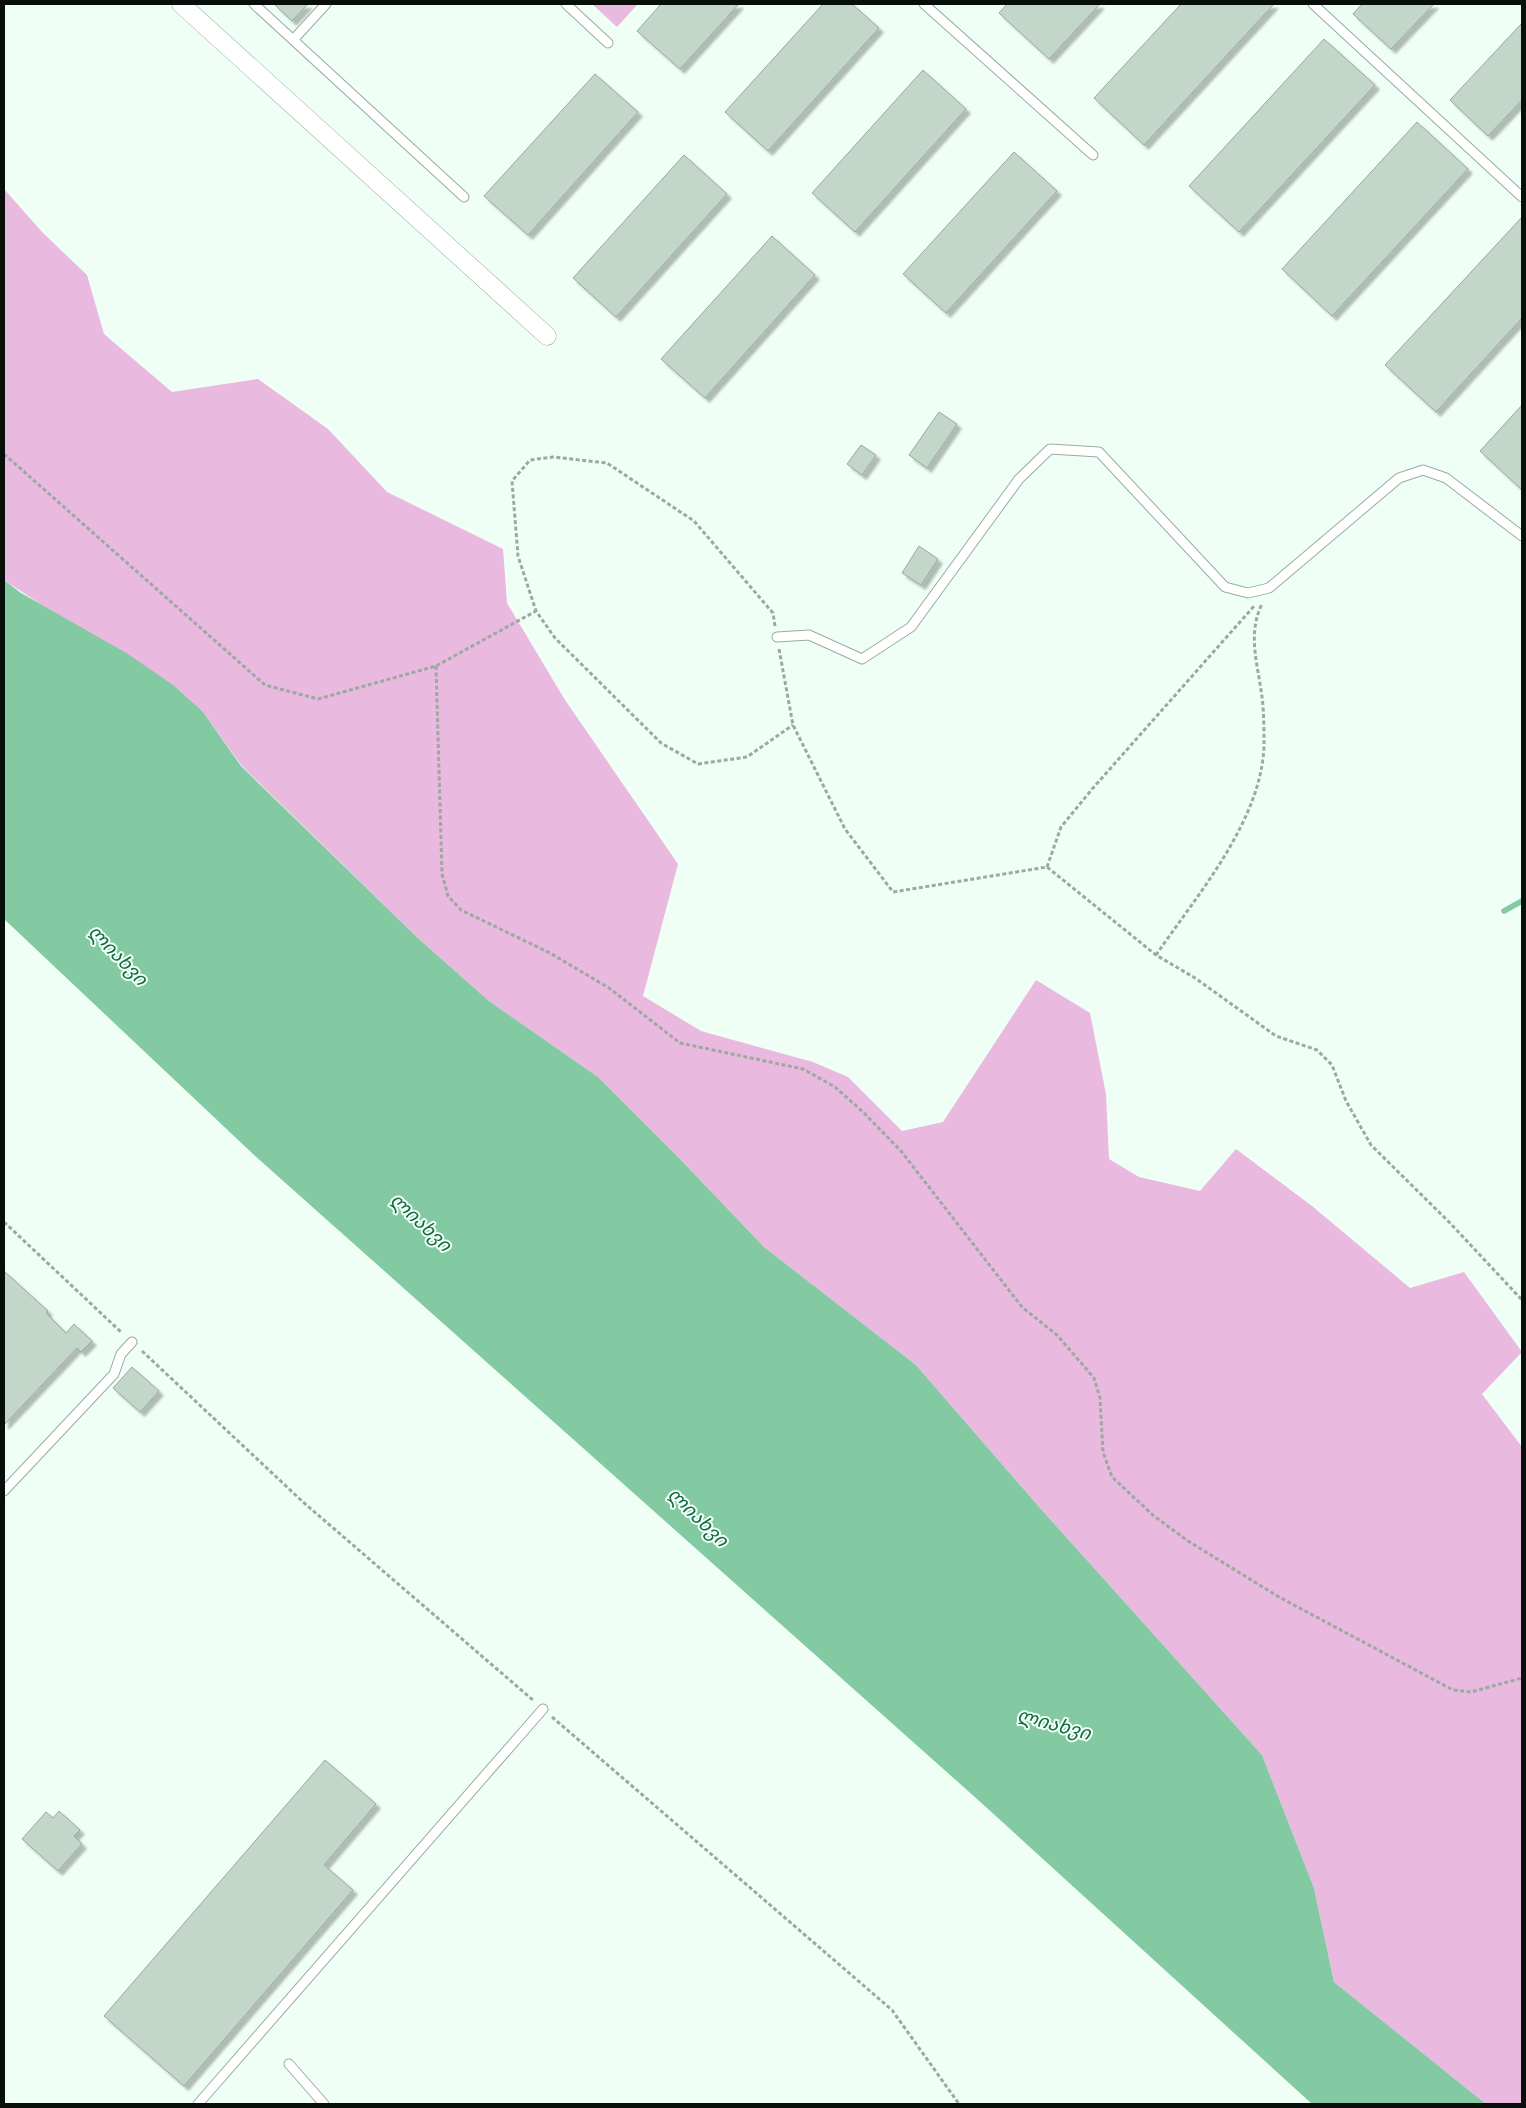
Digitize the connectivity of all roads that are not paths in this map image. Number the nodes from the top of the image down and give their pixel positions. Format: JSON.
{"nodes":[{"id":1,"x":181,"y":4,"type":"edge"},
{"id":2,"x":254,"y":4,"type":"edge"},
{"id":3,"x":326,"y":4,"type":"edge"},
{"id":4,"x":566,"y":4,"type":"edge"},
{"id":5,"x":924,"y":4,"type":"edge"},
{"id":6,"x":1313,"y":4,"type":"edge"},
{"id":7,"x":293,"y":40,"type":"junction"},
{"id":8,"x":608,"y":43,"type":"dead end"},
{"id":9,"x":1093,"y":154,"type":"dead end"},
{"id":10,"x":464,"y":197,"type":"dead end"},
{"id":11,"x":1522,"y":197,"type":"edge"},
{"id":12,"x":546,"y":336,"type":"dead end"},
{"id":13,"x":1522,"y":536,"type":"edge"},
{"id":14,"x":777,"y":637,"type":"road end"},
{"id":15,"x":132,"y":1342,"type":"road end"},
{"id":16,"x":4,"y":1491,"type":"edge"},
{"id":17,"x":543,"y":1709,"type":"road end"},
{"id":18,"x":289,"y":2064,"type":"dead end"},
{"id":19,"x":198,"y":2104,"type":"edge"},
{"id":20,"x":324,"y":2104,"type":"edge"}],
"edges":[{"from":1,"to":12,"type":"street"},
{"from":2,"to":7,"type":"lane"},
{"from":3,"to":7,"type":"lane"},
{"from":4,"to":8,"type":"lane"},
{"from":5,"to":9,"type":"lane"},
{"from":6,"to":11,"type":"lane"},
{"from":7,"to":10,"type":"lane"},
{"from":13,"to":14,"type":"lane"},
{"from":15,"to":16,"type":"lane"},
{"from":17,"to":19,"type":"lane"},
{"from":18,"to":20,"type":"lane"}]}
